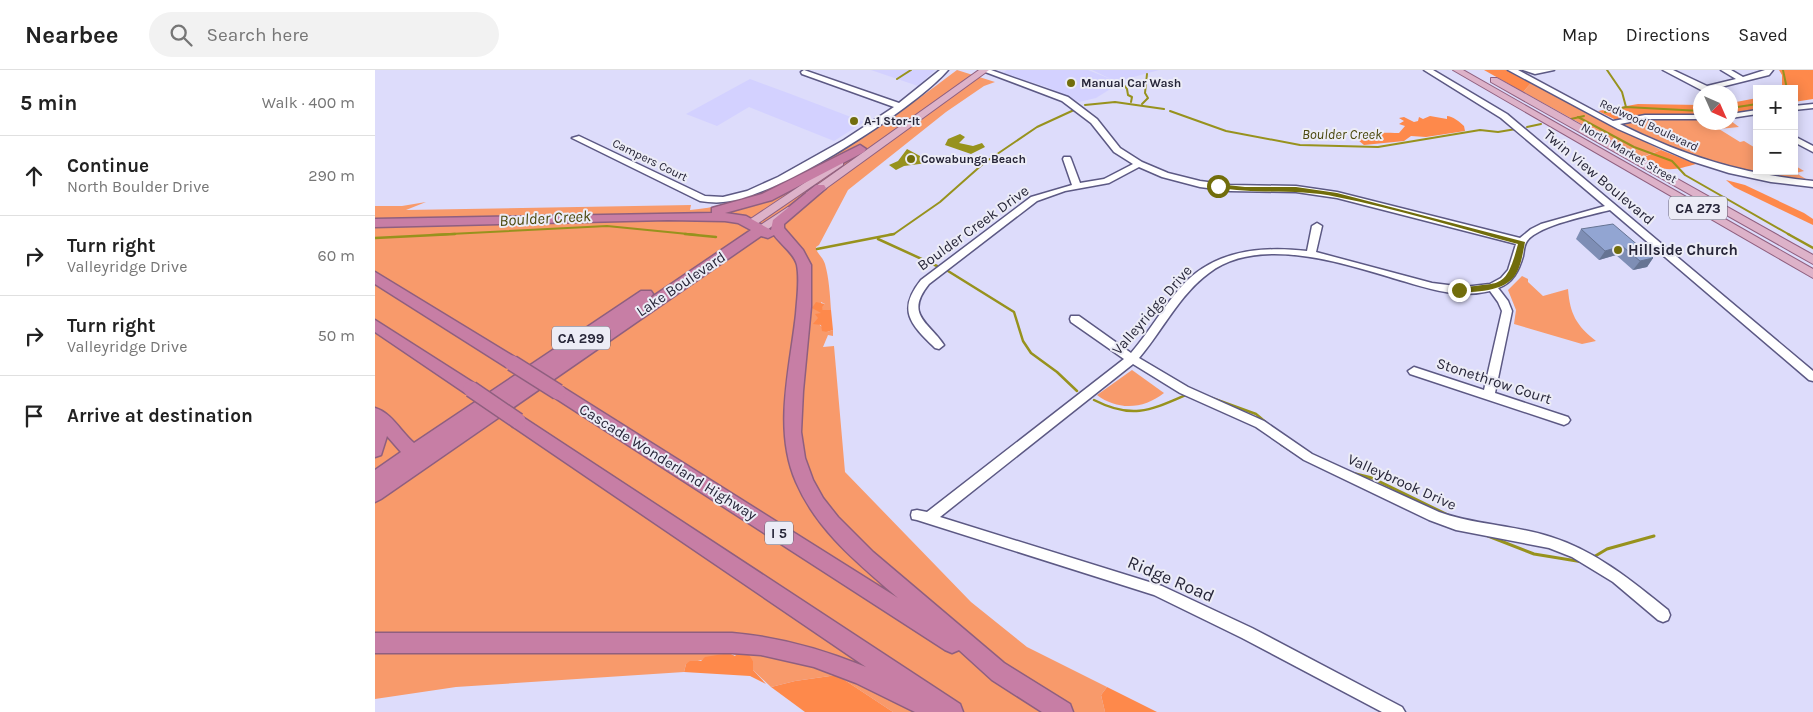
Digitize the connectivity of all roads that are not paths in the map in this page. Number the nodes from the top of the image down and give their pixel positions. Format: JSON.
{"nodes":[{"id":1,"x":943,"y":70,"type":"edge"},
{"id":2,"x":974,"y":70,"type":"edge"},
{"id":3,"x":984,"y":70,"type":"edge"},
{"id":4,"x":1428,"y":70,"type":"edge"},
{"id":5,"x":1457,"y":70,"type":"edge"},
{"id":6,"x":1475,"y":70,"type":"edge"},
{"id":7,"x":1513,"y":70,"type":"edge"},
{"id":8,"x":1527,"y":70,"type":"edge"},
{"id":9,"x":1550,"y":70,"type":"edge"},
{"id":10,"x":1667,"y":70,"type":"edge"},
{"id":11,"x":1725,"y":70,"type":"edge"},
{"id":12,"x":1769,"y":71,"type":"edge"},
{"id":13,"x":805,"y":72,"type":"dead end"},
{"id":14,"x":1742,"y":79,"type":"junction"},
{"id":15,"x":1700,"y":85,"type":"edge"},
{"id":16,"x":1718,"y":85,"type":"edge"},
{"id":17,"x":899,"y":106,"type":"junction"},
{"id":18,"x":1813,"y":106,"type":"edge"},
{"id":19,"x":1798,"y":108,"type":"edge"},
{"id":20,"x":1753,"y":113,"type":"edge"},
{"id":21,"x":1738,"y":115,"type":"edge"},
{"id":22,"x":1693,"y":117,"type":"edge"},
{"id":23,"x":1613,"y":123,"type":"junction"},
{"id":24,"x":576,"y":138,"type":"dead end"},
{"id":25,"x":1798,"y":141,"type":"edge"},
{"id":26,"x":860,"y":149,"type":"junction"},
{"id":27,"x":1813,"y":150,"type":"edge"},
{"id":28,"x":1067,"y":159,"type":"dead end"},
{"id":29,"x":1139,"y":164,"type":"junction"},
{"id":30,"x":1813,"y":184,"type":"edge"},
{"id":31,"x":1077,"y":187,"type":"junction"},
{"id":32,"x":820,"y":188,"type":"junction"},
{"id":33,"x":1613,"y":207,"type":"junction"},
{"id":34,"x":668,"y":216,"type":"junction"},
{"id":35,"x":375,"y":223,"type":"edge"},
{"id":36,"x":1317,"y":226,"type":"dead end"},
{"id":37,"x":755,"y":227,"type":"junction"},
{"id":38,"x":1522,"y":242,"type":"junction"},
{"id":39,"x":1311,"y":254,"type":"junction"},
{"id":40,"x":802,"y":258,"type":"junction"},
{"id":41,"x":1813,"y":260,"type":"edge"},
{"id":42,"x":1813,"y":274,"type":"edge"},
{"id":43,"x":375,"y":277,"type":"edge"},
{"id":44,"x":1493,"y":287,"type":"junction"},
{"id":45,"x":1075,"y":319,"type":"dead end"},
{"id":46,"x":375,"y":325,"type":"edge"},
{"id":47,"x":939,"y":345,"type":"dead end"},
{"id":48,"x":1132,"y":358,"type":"junction"},
{"id":49,"x":1414,"y":371,"type":"dead end"},
{"id":50,"x":1813,"y":376,"type":"edge"},
{"id":51,"x":1489,"y":394,"type":"junction"},
{"id":52,"x":375,"y":415,"type":"edge"},
{"id":53,"x":1564,"y":420,"type":"dead end"},
{"id":54,"x":442,"y":448,"type":"junction"},
{"id":55,"x":375,"y":450,"type":"edge"},
{"id":56,"x":414,"y":452,"type":"junction"},
{"id":57,"x":375,"y":479,"type":"edge"},
{"id":58,"x":375,"y":494,"type":"edge"},
{"id":59,"x":923,"y":516,"type":"joint"},
{"id":60,"x":1663,"y":614,"type":"dead end"},
{"id":61,"x":375,"y":644,"type":"edge"},
{"id":62,"x":1001,"y":673,"type":"junction"},
{"id":63,"x":939,"y":712,"type":"edge"},
{"id":64,"x":953,"y":712,"type":"edge"},
{"id":65,"x":1062,"y":712,"type":"edge"},
{"id":66,"x":1397,"y":712,"type":"edge"}],
"edges":[{"from":1,"to":17,"type":"street"},
{"from":2,"to":26,"type":"main road","name":"Lake Boulevard","number":"CA 299"},
{"from":3,"to":29,"type":"street"},
{"from":3,"to":32,"type":"main road","name":"Lake Boulevard","number":"CA 299"},
{"from":4,"to":33,"type":"street","name":"Twin View Boulevard"},
{"from":5,"to":42,"type":"main road","name":"North Market Street","number":"CA 273"},
{"from":6,"to":41,"type":"main road","name":"North Market Street","number":"CA 273"},
{"from":7,"to":23,"type":"street","name":"Redwood Boulevard"},
{"from":8,"to":9,"type":"street"},
{"from":10,"to":15,"type":"street"},
{"from":11,"to":14,"type":"street"},
{"from":12,"to":14,"type":"street"},
{"from":13,"to":17,"type":"street"},
{"from":14,"to":16,"type":"street"},
{"from":17,"to":24,"type":"street","name":"Campers Court"},
{"from":18,"to":19,"type":"street"},
{"from":20,"to":21,"type":"street"},
{"from":22,"to":23,"type":"street"},
{"from":23,"to":30,"type":"street","name":"Redwood Boulevard"},
{"from":25,"to":27,"type":"street"},
{"from":26,"to":34,"type":"highway"},
{"from":26,"to":37,"type":"main road","name":"Lake Boulevard","number":"CA 299"},
{"from":28,"to":31,"type":"street"},
{"from":29,"to":31,"type":"street","name":"Boulder Creek Drive"},
{"from":29,"to":38,"type":"street"},
{"from":31,"to":47,"type":"street","name":"Boulder Creek Drive"},
{"from":32,"to":37,"type":"main road","name":"Lake Boulevard","number":"CA 299"},
{"from":32,"to":40,"type":"highway"},
{"from":33,"to":38,"type":"street"},
{"from":33,"to":50,"type":"street","name":"Twin View Boulevard"},
{"from":34,"to":35,"type":"highway"},
{"from":34,"to":37,"type":"highway"},
{"from":36,"to":39,"type":"street"},
{"from":37,"to":40,"type":"highway"},
{"from":37,"to":54,"type":"highway","name":"Lake Boulevard","number":"CA 299"},
{"from":37,"to":56,"type":"highway","name":"Lake Boulevard","number":"CA 299"},
{"from":38,"to":44,"type":"street","name":"Valleyridge Drive"},
{"from":39,"to":44,"type":"street","name":"Valleyridge Drive"},
{"from":39,"to":48,"type":"street","name":"Valleyridge Drive"},
{"from":40,"to":62,"type":"highway"},
{"from":43,"to":62,"type":"highway","name":"Cascade Wonderland Highway","number":"I 5","bridge":true},
{"from":44,"to":51,"type":"street"},
{"from":45,"to":48,"type":"street","name":"Valleybrook Drive"},
{"from":46,"to":64,"type":"highway","bridge":true},
{"from":48,"to":59,"type":"street","name":"Valleyridge Drive"},
{"from":48,"to":60,"type":"street","name":"Valleybrook Drive"},
{"from":49,"to":51,"type":"street","name":"Stonethrow Court"},
{"from":51,"to":53,"type":"street","name":"Stonethrow Court"},
{"from":52,"to":55,"type":"highway"},
{"from":52,"to":56,"type":"highway"},
{"from":54,"to":56,"type":"highway"},
{"from":54,"to":58,"type":"highway","name":"Lake Boulevard","number":"CA 299"},
{"from":56,"to":57,"type":"highway","name":"Lake Boulevard","number":"CA 299"},
{"from":59,"to":66,"type":"street","name":"Ridge Road"},
{"from":61,"to":63,"type":"highway"},
{"from":62,"to":65,"type":"highway","name":"Cascade Wonderland Highway","number":"I 5"}]}
